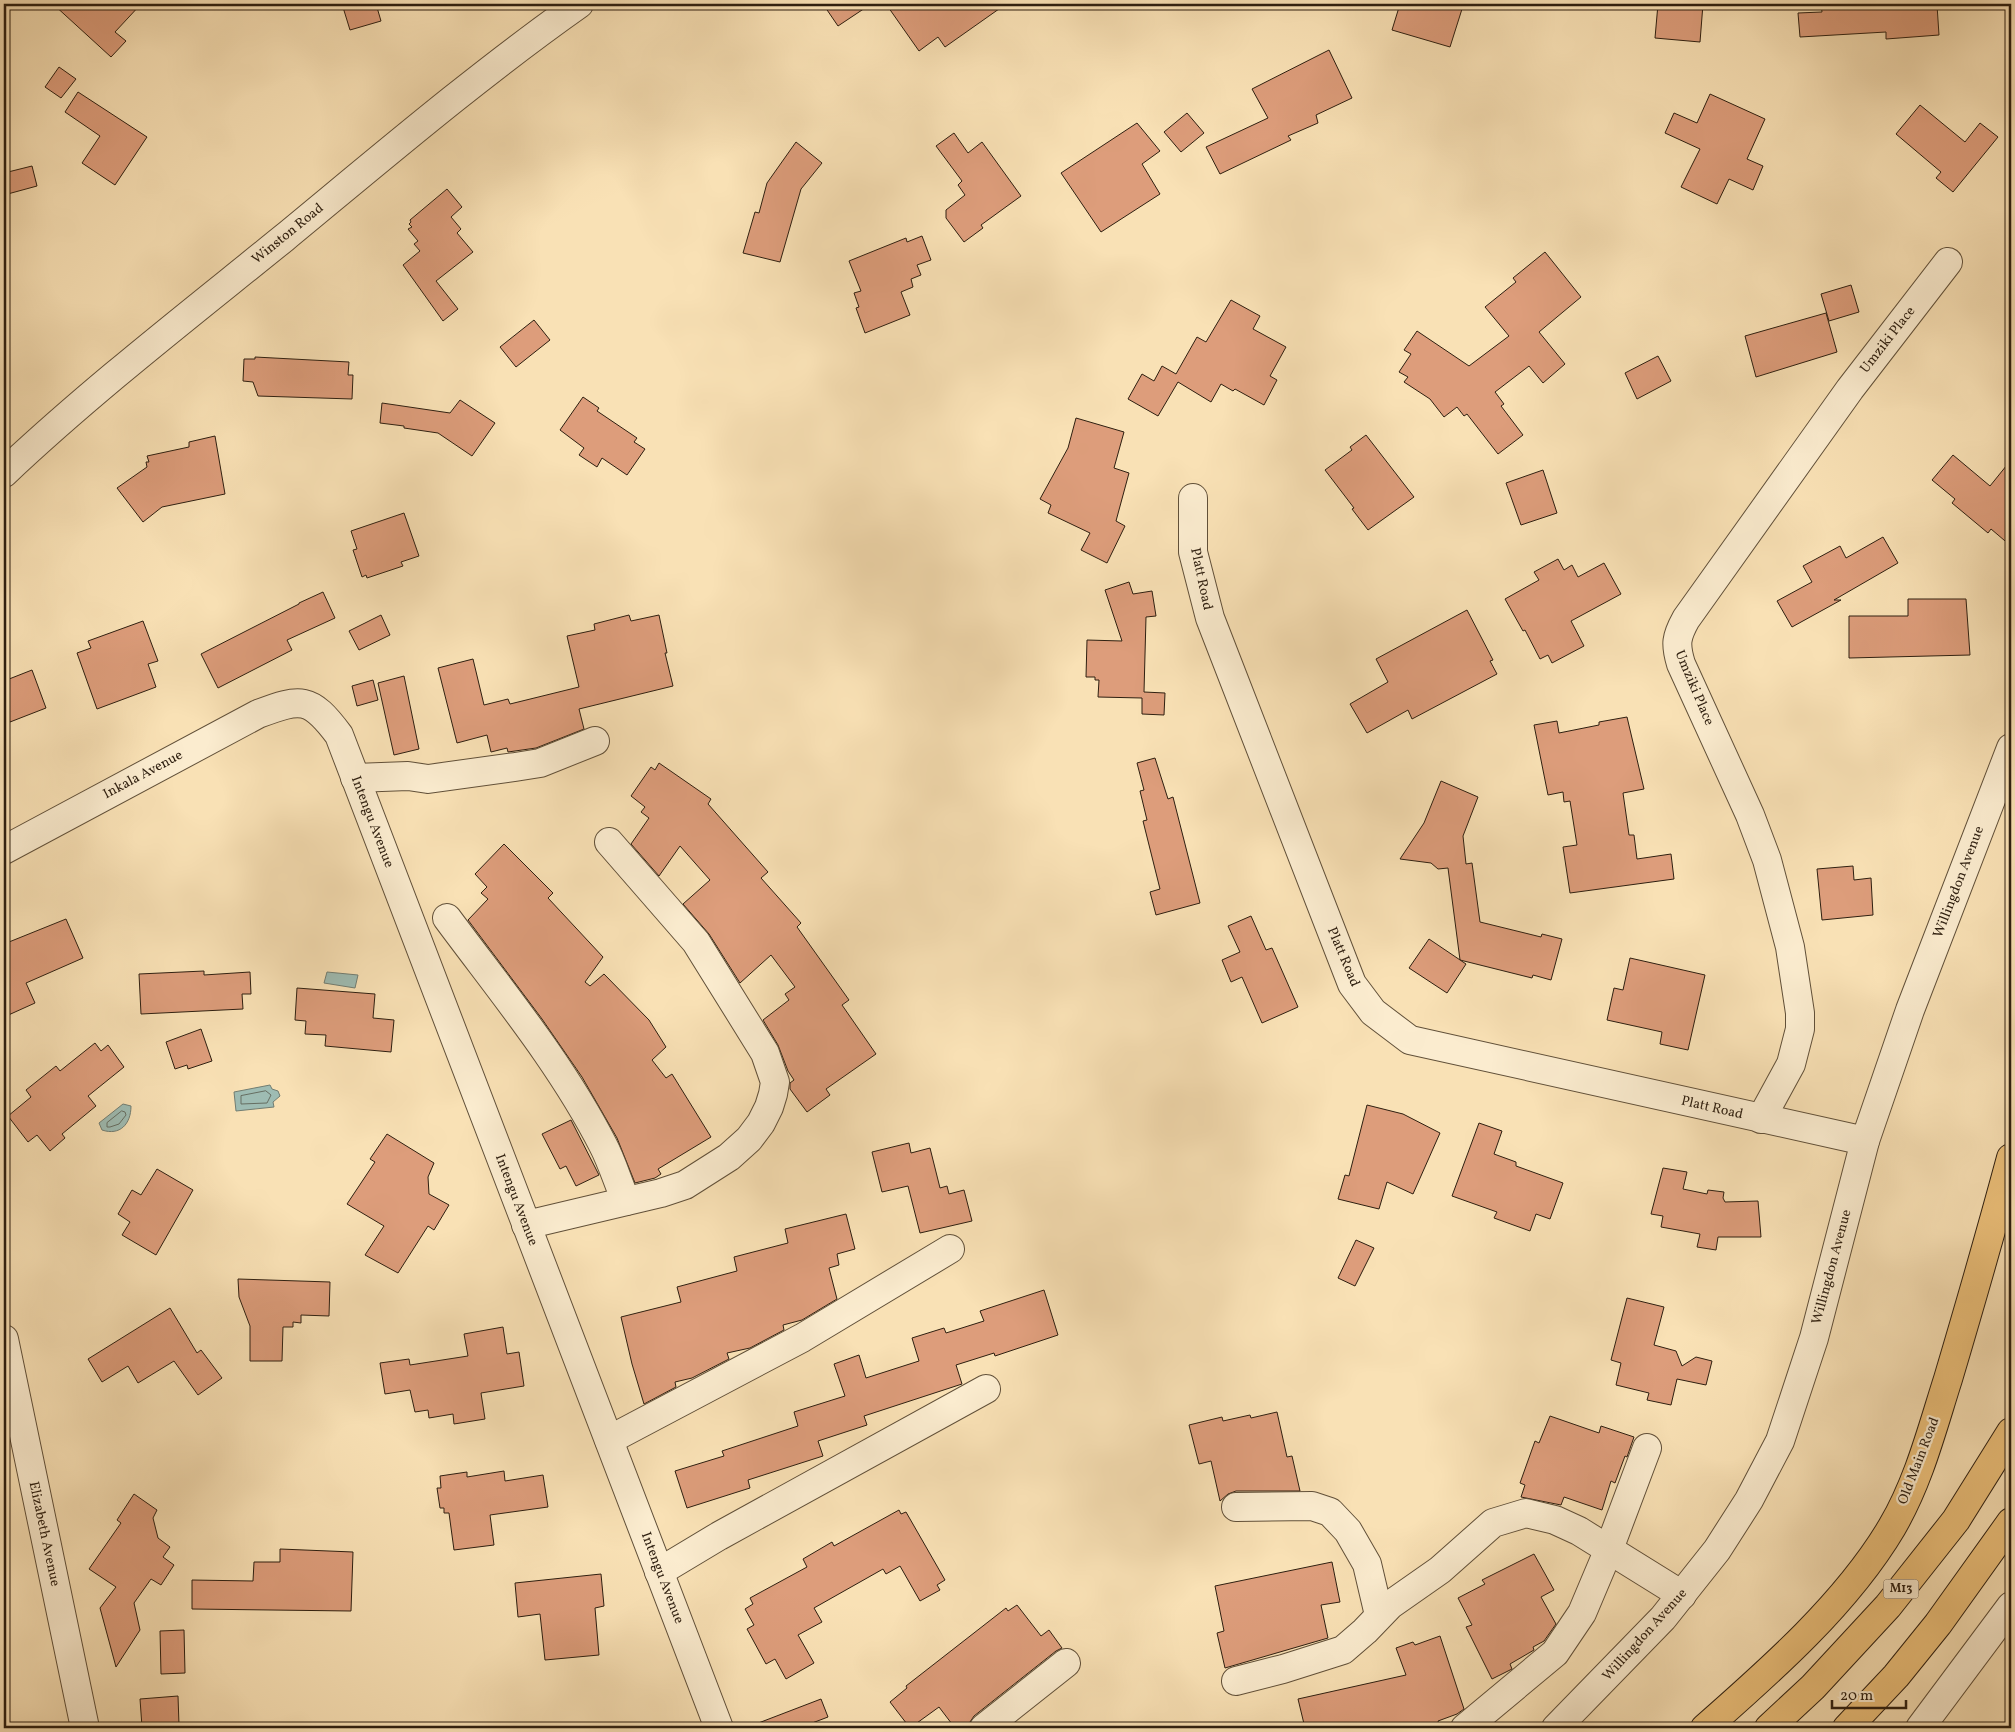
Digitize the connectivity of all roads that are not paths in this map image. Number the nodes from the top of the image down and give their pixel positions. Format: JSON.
{"nodes":[{"id":1,"x":579,"y":4,"type":"edge"},
{"id":2,"x":1948,"y":262,"type":"dead end"},
{"id":3,"x":4,"y":473,"type":"edge"},
{"id":4,"x":1193,"y":498,"type":"dead end"},
{"id":5,"x":285,"y":704,"type":"joint"},
{"id":6,"x":595,"y":742,"type":"dead end"},
{"id":7,"x":2011,"y":748,"type":"edge"},
{"id":8,"x":355,"y":778,"type":"junction"},
{"id":9,"x":609,"y":842,"type":"dead end"},
{"id":10,"x":4,"y":850,"type":"edge"},
{"id":11,"x":448,"y":918,"type":"dead end"},
{"id":12,"x":1761,"y":1119,"type":"junction"},
{"id":13,"x":1865,"y":1141,"type":"junction"},
{"id":14,"x":2011,"y":1158,"type":"edge"},
{"id":15,"x":626,"y":1201,"type":"junction"},
{"id":16,"x":526,"y":1225,"type":"junction"},
{"id":17,"x":950,"y":1249,"type":"dead end"},
{"id":18,"x":4,"y":1339,"type":"edge"},
{"id":19,"x":986,"y":1389,"type":"dead end"},
{"id":20,"x":2011,"y":1432,"type":"edge"},
{"id":21,"x":609,"y":1440,"type":"junction"},
{"id":22,"x":1647,"y":1448,"type":"dead end"},
{"id":23,"x":1236,"y":1507,"type":"dead end"},
{"id":24,"x":2011,"y":1522,"type":"edge"},
{"id":25,"x":1609,"y":1549,"type":"junction"},
{"id":26,"x":659,"y":1572,"type":"junction"},
{"id":27,"x":1682,"y":1595,"type":"junction"},
{"id":28,"x":2011,"y":1606,"type":"edge"},
{"id":29,"x":1379,"y":1615,"type":"junction"},
{"id":30,"x":1066,"y":1663,"type":"dead end"},
{"id":31,"x":1236,"y":1681,"type":"dead end"},
{"id":32,"x":85,"y":1728,"type":"edge"},
{"id":33,"x":719,"y":1728,"type":"edge"},
{"id":34,"x":984,"y":1728,"type":"edge"},
{"id":35,"x":1465,"y":1728,"type":"edge"},
{"id":36,"x":1556,"y":1728,"type":"edge"},
{"id":37,"x":1705,"y":1728,"type":"edge"},
{"id":38,"x":1769,"y":1728,"type":"edge"},
{"id":39,"x":1847,"y":1728,"type":"edge"},
{"id":40,"x":1920,"y":1728,"type":"edge"}],
"edges":[{"from":1,"to":3,"type":"street","name":"Winston Road"},
{"from":2,"to":12,"type":"street","name":"Umziki Place"},
{"from":4,"to":12,"type":"street","name":"Platt Road"},
{"from":5,"to":8,"type":"street","name":"Intengu Avenue"},
{"from":5,"to":10,"type":"street","name":"Inkala Avenue"},
{"from":6,"to":8,"type":"street"},
{"from":7,"to":13,"type":"street","name":"Willingdon Avenue"},
{"from":8,"to":16,"type":"street","name":"Intengu Avenue"},
{"from":9,"to":15,"type":"street"},
{"from":11,"to":15,"type":"street"},
{"from":12,"to":13,"type":"street","name":"Platt Road"},
{"from":13,"to":27,"type":"street","name":"Willingdon Avenue"},
{"from":14,"to":37,"type":"main road","name":"Old Main Road"},
{"from":15,"to":16,"type":"street"},
{"from":16,"to":21,"type":"street","name":"Intengu Avenue"},
{"from":17,"to":21,"type":"street"},
{"from":18,"to":32,"type":"street","name":"Elizabeth Avenue"},
{"from":19,"to":26,"type":"street"},
{"from":20,"to":38,"type":"main road","number":"M13"},
{"from":21,"to":26,"type":"street","name":"Intengu Avenue"},
{"from":22,"to":25,"type":"street"},
{"from":23,"to":29,"type":"street"},
{"from":24,"to":39,"type":"main road"},
{"from":25,"to":27,"type":"street"},
{"from":25,"to":29,"type":"street"},
{"from":25,"to":35,"type":"street"},
{"from":26,"to":33,"type":"street","name":"Intengu Avenue"},
{"from":27,"to":36,"type":"street","name":"Willingdon Avenue"},
{"from":28,"to":40,"type":"street"},
{"from":29,"to":31,"type":"street"},
{"from":30,"to":34,"type":"street"}]}
